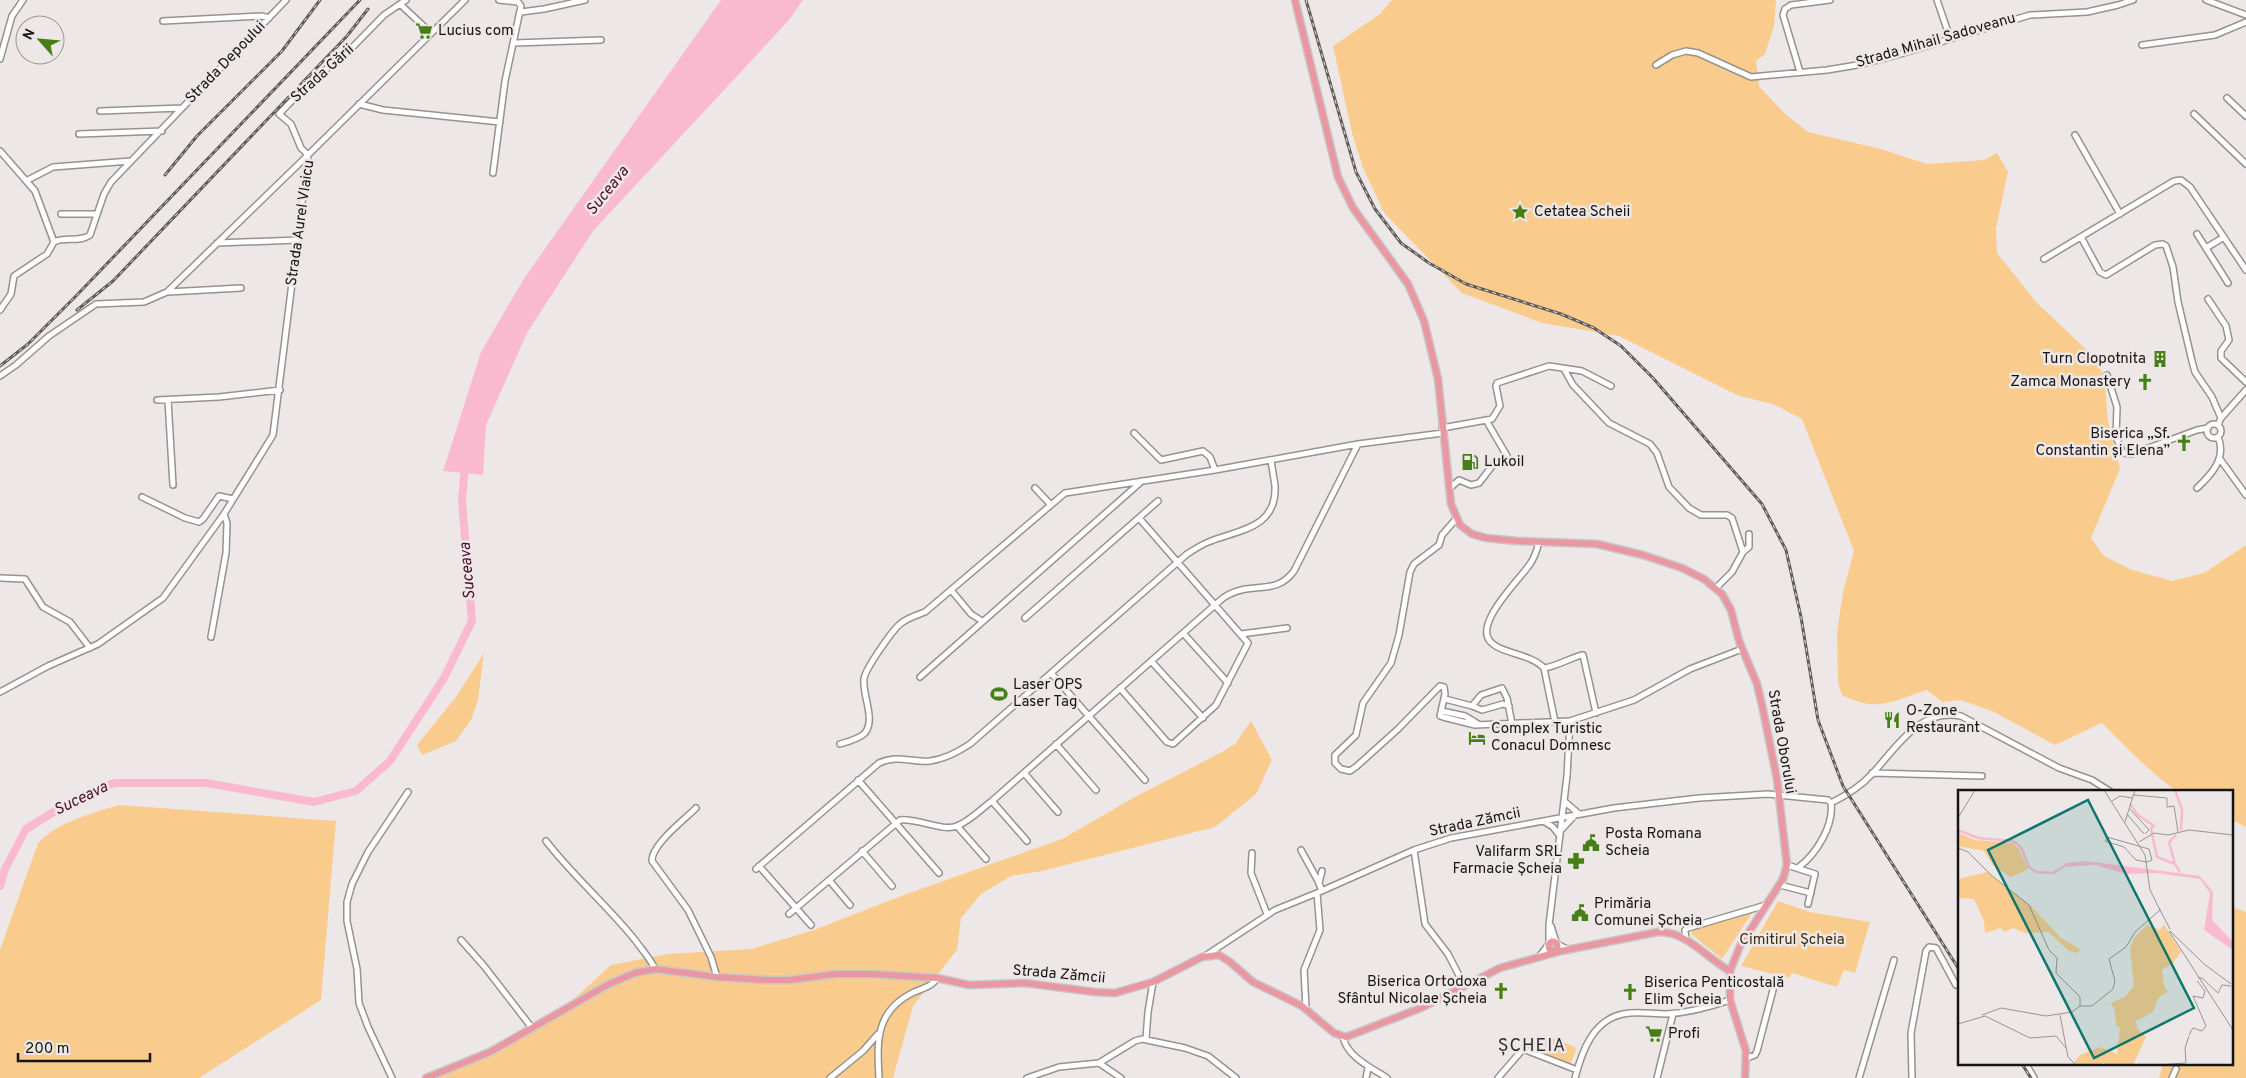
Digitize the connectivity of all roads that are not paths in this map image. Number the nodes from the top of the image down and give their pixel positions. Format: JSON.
{"nodes":[{"id":1,"x":22,"y":0,"type":"edge"},
{"id":2,"x":286,"y":0,"type":"edge"},
{"id":3,"x":465,"y":0,"type":"edge"},
{"id":4,"x":498,"y":0,"type":"edge"},
{"id":5,"x":585,"y":0,"type":"edge"},
{"id":6,"x":1295,"y":0,"type":"edge"},
{"id":7,"x":1830,"y":0,"type":"edge"},
{"id":8,"x":1938,"y":0,"type":"edge"},
{"id":9,"x":2133,"y":0,"type":"edge"},
{"id":10,"x":2206,"y":0,"type":"edge"},
{"id":11,"x":404,"y":2,"type":"edge"},
{"id":12,"x":520,"y":12,"type":"junction"},
{"id":13,"x":2246,"y":15,"type":"edge"},
{"id":14,"x":269,"y":18,"type":"junction"},
{"id":15,"x":163,"y":21,"type":"dead end"},
{"id":16,"x":2246,"y":22,"type":"edge"},
{"id":17,"x":431,"y":33,"type":"junction"},
{"id":18,"x":1950,"y":38,"type":"junction"},
{"id":19,"x":601,"y":40,"type":"dead end"},
{"id":20,"x":514,"y":42,"type":"junction"},
{"id":21,"x":2142,"y":44,"type":"dead end"},
{"id":22,"x":0,"y":59,"type":"edge"},
{"id":23,"x":1656,"y":65,"type":"dead end"},
{"id":24,"x":1800,"y":72,"type":"junction"},
{"id":25,"x":2227,"y":98,"type":"dead end"},
{"id":26,"x":359,"y":104,"type":"junction"},
{"id":27,"x":182,"y":108,"type":"junction"},
{"id":28,"x":100,"y":111,"type":"dead end"},
{"id":29,"x":2194,"y":114,"type":"dead end"},
{"id":30,"x":2246,"y":116,"type":"edge"},
{"id":31,"x":500,"y":122,"type":"junction"},
{"id":32,"x":162,"y":131,"type":"junction"},
{"id":33,"x":79,"y":134,"type":"dead end"},
{"id":34,"x":2075,"y":135,"type":"dead end"},
{"id":35,"x":0,"y":151,"type":"edge"},
{"id":36,"x":308,"y":155,"type":"junction"},
{"id":37,"x":132,"y":160,"type":"junction"},
{"id":38,"x":2246,"y":164,"type":"edge"},
{"id":39,"x":493,"y":173,"type":"dead end"},
{"id":40,"x":26,"y":181,"type":"junction"},
{"id":41,"x":61,"y":214,"type":"dead end"},
{"id":42,"x":97,"y":214,"type":"junction"},
{"id":43,"x":2120,"y":214,"type":"junction"},
{"id":44,"x":2197,"y":234,"type":"dead end"},
{"id":45,"x":2081,"y":237,"type":"junction"},
{"id":46,"x":2224,"y":237,"type":"junction"},
{"id":47,"x":298,"y":240,"type":"junction"},
{"id":48,"x":54,"y":242,"type":"junction"},
{"id":49,"x":217,"y":243,"type":"junction"},
{"id":50,"x":2206,"y":248,"type":"junction"},
{"id":51,"x":2044,"y":259,"type":"dead end"},
{"id":52,"x":2246,"y":270,"type":"edge"},
{"id":53,"x":2228,"y":284,"type":"dead end"},
{"id":54,"x":241,"y":288,"type":"dead end"},
{"id":55,"x":168,"y":292,"type":"junction"},
{"id":56,"x":2208,"y":299,"type":"dead end"},
{"id":57,"x":0,"y":310,"type":"edge"},
{"id":58,"x":1564,"y":369,"type":"junction"},
{"id":59,"x":2107,"y":375,"type":"dead end"},
{"id":60,"x":0,"y":376,"type":"edge"},
{"id":61,"x":2246,"y":382,"type":"edge"},
{"id":62,"x":1611,"y":386,"type":"dead end"},
{"id":63,"x":280,"y":390,"type":"junction"},
{"id":64,"x":2246,"y":390,"type":"edge"},
{"id":65,"x":157,"y":400,"type":"dead end"},
{"id":66,"x":168,"y":400,"type":"junction"},
{"id":67,"x":2221,"y":418,"type":"junction"},
{"id":68,"x":1486,"y":420,"type":"junction"},
{"id":69,"x":2218,"y":425,"type":"junction"},
{"id":70,"x":2208,"y":428,"type":"junction"},
{"id":71,"x":1442,"y":430,"type":"junction"},
{"id":72,"x":1134,"y":433,"type":"dead end"},
{"id":73,"x":2218,"y":437,"type":"junction"},
{"id":74,"x":1358,"y":444,"type":"junction"},
{"id":75,"x":1507,"y":456,"type":"dead end"},
{"id":76,"x":2220,"y":459,"type":"junction"},
{"id":77,"x":1270,"y":460,"type":"junction"},
{"id":78,"x":1493,"y":465,"type":"dead end"},
{"id":79,"x":1215,"y":470,"type":"junction"},
{"id":80,"x":1142,"y":481,"type":"junction"},
{"id":81,"x":173,"y":485,"type":"dead end"},
{"id":82,"x":1035,"y":488,"type":"dead end"},
{"id":83,"x":1449,"y":488,"type":"junction"},
{"id":84,"x":2196,"y":488,"type":"dead end"},
{"id":85,"x":2246,"y":495,"type":"edge"},
{"id":86,"x":142,"y":497,"type":"dead end"},
{"id":87,"x":233,"y":499,"type":"junction"},
{"id":88,"x":1158,"y":501,"type":"dead end"},
{"id":89,"x":1050,"y":504,"type":"junction"},
{"id":90,"x":224,"y":514,"type":"junction"},
{"id":91,"x":1139,"y":518,"type":"junction"},
{"id":92,"x":1456,"y":519,"type":"junction"},
{"id":93,"x":1749,"y":534,"type":"dead end"},
{"id":94,"x":1539,"y":542,"type":"junction"},
{"id":95,"x":1743,"y":552,"type":"junction"},
{"id":96,"x":1177,"y":562,"type":"junction"},
{"id":97,"x":0,"y":578,"type":"edge"},
{"id":98,"x":1717,"y":587,"type":"junction"},
{"id":99,"x":951,"y":590,"type":"junction"},
{"id":100,"x":1214,"y":606,"type":"junction"},
{"id":101,"x":1025,"y":618,"type":"dead end"},
{"id":102,"x":982,"y":621,"type":"junction"},
{"id":103,"x":1287,"y":628,"type":"dead end"},
{"id":104,"x":1183,"y":633,"type":"junction"},
{"id":105,"x":1241,"y":634,"type":"junction"},
{"id":106,"x":211,"y":637,"type":"dead end"},
{"id":107,"x":90,"y":648,"type":"junction"},
{"id":108,"x":1742,"y":649,"type":"junction"},
{"id":109,"x":1151,"y":661,"type":"junction"},
{"id":110,"x":1544,"y":668,"type":"junction"},
{"id":111,"x":1051,"y":673,"type":"junction"},
{"id":112,"x":920,"y":677,"type":"dead end"},
{"id":113,"x":1228,"y":683,"type":"junction"},
{"id":114,"x":1120,"y":688,"type":"junction"},
{"id":115,"x":0,"y":692,"type":"edge"},
{"id":116,"x":1444,"y":699,"type":"junction"},
{"id":117,"x":1472,"y":706,"type":"junction"},
{"id":118,"x":1509,"y":706,"type":"junction"},
{"id":119,"x":1596,"y":713,"type":"junction"},
{"id":120,"x":1088,"y":715,"type":"junction"},
{"id":121,"x":1203,"y":718,"type":"junction"},
{"id":122,"x":1570,"y":721,"type":"junction"},
{"id":123,"x":1554,"y":722,"type":"junction"},
{"id":124,"x":1512,"y":724,"type":"junction"},
{"id":125,"x":840,"y":744,"type":"dead end"},
{"id":126,"x":1056,"y":744,"type":"junction"},
{"id":127,"x":1024,"y":773,"type":"junction"},
{"id":128,"x":1872,"y":773,"type":"junction"},
{"id":129,"x":1982,"y":776,"type":"dead end"},
{"id":130,"x":858,"y":780,"type":"junction"},
{"id":131,"x":1145,"y":780,"type":"dead end"},
{"id":132,"x":1096,"y":790,"type":"dead end"},
{"id":133,"x":2108,"y":790,"type":"edge"},
{"id":134,"x":408,"y":792,"type":"dead end"},
{"id":135,"x":1778,"y":795,"type":"junction"},
{"id":136,"x":1564,"y":800,"type":"junction"},
{"id":137,"x":992,"y":801,"type":"junction"},
{"id":138,"x":1832,"y":803,"type":"junction"},
{"id":139,"x":696,"y":808,"type":"dead end"},
{"id":140,"x":1058,"y":812,"type":"dead end"},
{"id":141,"x":1578,"y":814,"type":"junction"},
{"id":142,"x":1562,"y":818,"type":"junction"},
{"id":143,"x":1544,"y":822,"type":"junction"},
{"id":144,"x":895,"y":823,"type":"junction"},
{"id":145,"x":958,"y":826,"type":"junction"},
{"id":146,"x":1560,"y":833,"type":"junction"},
{"id":147,"x":546,"y":841,"type":"dead end"},
{"id":148,"x":1027,"y":841,"type":"dead end"},
{"id":149,"x":1301,"y":850,"type":"dead end"},
{"id":150,"x":1414,"y":850,"type":"junction"},
{"id":151,"x":862,"y":852,"type":"junction"},
{"id":152,"x":1252,"y":852,"type":"dead end"},
{"id":153,"x":986,"y":859,"type":"dead end"},
{"id":154,"x":1787,"y":865,"type":"junction"},
{"id":155,"x":1799,"y":867,"type":"junction"},
{"id":156,"x":1322,"y":870,"type":"dead end"},
{"id":157,"x":939,"y":872,"type":"dead end"},
{"id":158,"x":829,"y":880,"type":"junction"},
{"id":159,"x":1319,"y":884,"type":"junction"},
{"id":160,"x":1780,"y":885,"type":"junction"},
{"id":161,"x":892,"y":886,"type":"dead end"},
{"id":162,"x":1319,"y":892,"type":"junction"},
{"id":163,"x":1810,"y":893,"type":"junction"},
{"id":164,"x":1766,"y":904,"type":"junction"},
{"id":165,"x":1808,"y":904,"type":"dead end"},
{"id":166,"x":850,"y":905,"type":"dead end"},
{"id":167,"x":796,"y":908,"type":"junction"},
{"id":168,"x":789,"y":914,"type":"dead end"},
{"id":169,"x":1267,"y":914,"type":"junction"},
{"id":170,"x":811,"y":925,"type":"dead end"},
{"id":171,"x":461,"y":940,"type":"dead end"},
{"id":172,"x":1686,"y":940,"type":"junction"},
{"id":173,"x":1220,"y":946,"type":"junction"},
{"id":174,"x":1553,"y":947,"type":"junction"},
{"id":175,"x":1202,"y":957,"type":"junction"},
{"id":176,"x":1228,"y":960,"type":"junction"},
{"id":177,"x":1894,"y":960,"type":"dead end"},
{"id":178,"x":655,"y":969,"type":"junction"},
{"id":179,"x":1730,"y":972,"type":"junction"},
{"id":180,"x":717,"y":977,"type":"junction"},
{"id":181,"x":936,"y":978,"type":"junction"},
{"id":182,"x":1153,"y":982,"type":"junction"},
{"id":183,"x":1464,"y":985,"type":"junction"},
{"id":184,"x":1956,"y":985,"type":"dead end"},
{"id":185,"x":1773,"y":990,"type":"dead end"},
{"id":186,"x":1730,"y":1000,"type":"junction"},
{"id":187,"x":1306,"y":1008,"type":"junction"},
{"id":188,"x":1673,"y":1014,"type":"junction"},
{"id":189,"x":532,"y":1028,"type":"junction"},
{"id":190,"x":878,"y":1033,"type":"junction"},
{"id":191,"x":1343,"y":1037,"type":"junction"},
{"id":192,"x":1146,"y":1039,"type":"junction"},
{"id":193,"x":1747,"y":1058,"type":"junction"},
{"id":194,"x":1099,"y":1063,"type":"junction"},
{"id":195,"x":2027,"y":1066,"type":"edge"},
{"id":196,"x":1368,"y":1068,"type":"junction"},
{"id":197,"x":1577,"y":1070,"type":"junction"},
{"id":198,"x":2176,"y":1070,"type":"dead end"},
{"id":199,"x":392,"y":1078,"type":"edge"},
{"id":200,"x":426,"y":1078,"type":"edge"},
{"id":201,"x":830,"y":1078,"type":"edge"},
{"id":202,"x":879,"y":1078,"type":"edge"},
{"id":203,"x":1027,"y":1078,"type":"edge"},
{"id":204,"x":1121,"y":1078,"type":"edge"},
{"id":205,"x":1236,"y":1078,"type":"edge"},
{"id":206,"x":1366,"y":1078,"type":"edge"},
{"id":207,"x":1387,"y":1078,"type":"edge"},
{"id":208,"x":1498,"y":1078,"type":"edge"},
{"id":209,"x":1575,"y":1078,"type":"edge"},
{"id":210,"x":1657,"y":1078,"type":"edge"},
{"id":211,"x":1745,"y":1078,"type":"edge"},
{"id":212,"x":1859,"y":1078,"type":"edge"},
{"id":213,"x":1912,"y":1078,"type":"edge"},
{"id":214,"x":2034,"y":1078,"type":"edge"},
{"id":215,"x":2172,"y":1078,"type":"edge"}],
"edges":[{"from":1,"to":22,"type":"street"},
{"from":2,"to":14,"type":"street","name":"Strada Depoului"},
{"from":3,"to":17,"type":"street","name":"Strada Aurel Vlaicu"},
{"from":4,"to":12,"type":"street"},
{"from":5,"to":12,"type":"street"},
{"from":6,"to":71,"type":"main road"},
{"from":7,"to":24,"type":"street"},
{"from":8,"to":18,"type":"street"},
{"from":9,"to":18,"type":"street","name":"Strada Mihail Sadoveanu"},
{"from":10,"to":13,"type":"street"},
{"from":11,"to":17,"type":"street"},
{"from":11,"to":36,"type":"street","name":"Strada Gării"},
{"from":12,"to":20,"type":"street"},
{"from":14,"to":15,"type":"street","name":"Strada Depoului"},
{"from":14,"to":27,"type":"street","name":"Strada Depoului"},
{"from":16,"to":21,"type":"street"},
{"from":17,"to":26,"type":"street","name":"Strada Aurel Vlaicu"},
{"from":18,"to":24,"type":"street","name":"Strada Mihail Sadoveanu"},
{"from":19,"to":20,"type":"street"},
{"from":20,"to":31,"type":"street"},
{"from":23,"to":24,"type":"street","name":"Strada Mihail Sadoveanu"},
{"from":25,"to":30,"type":"street"},
{"from":26,"to":31,"type":"street"},
{"from":26,"to":36,"type":"street","name":"Strada Aurel Vlaicu"},
{"from":27,"to":28,"type":"street","name":"Strada Depoului"},
{"from":27,"to":32,"type":"street","name":"Strada Depoului"},
{"from":29,"to":38,"type":"street"},
{"from":31,"to":39,"type":"street"},
{"from":32,"to":33,"type":"street"},
{"from":32,"to":37,"type":"street","name":"Strada Depoului"},
{"from":34,"to":43,"type":"street"},
{"from":35,"to":40,"type":"street"},
{"from":36,"to":47,"type":"street","name":"Strada Aurel Vlaicu"},
{"from":36,"to":49,"type":"street"},
{"from":37,"to":40,"type":"street"},
{"from":37,"to":42,"type":"street","name":"Strada Depoului"},
{"from":40,"to":48,"type":"street"},
{"from":41,"to":42,"type":"street"},
{"from":42,"to":48,"type":"street","name":"Strada Depoului"},
{"from":43,"to":45,"type":"street"},
{"from":43,"to":46,"type":"street"},
{"from":44,"to":50,"type":"street"},
{"from":45,"to":51,"type":"street"},
{"from":45,"to":67,"type":"street"},
{"from":46,"to":50,"type":"street"},
{"from":46,"to":52,"type":"street"},
{"from":47,"to":49,"type":"street"},
{"from":47,"to":63,"type":"street","name":"Strada Aurel Vlaicu"},
{"from":48,"to":57,"type":"street"},
{"from":49,"to":55,"type":"street"},
{"from":50,"to":53,"type":"street"},
{"from":54,"to":55,"type":"street"},
{"from":55,"to":60,"type":"street"},
{"from":56,"to":61,"type":"street"},
{"from":58,"to":62,"type":"street"},
{"from":58,"to":68,"type":"street"},
{"from":58,"to":95,"type":"street"},
{"from":59,"to":70,"type":"street"},
{"from":63,"to":66,"type":"street"},
{"from":63,"to":87,"type":"street","name":"Strada Aurel Vlaicu"},
{"from":64,"to":67,"type":"street"},
{"from":65,"to":66,"type":"street"},
{"from":66,"to":81,"type":"street"},
{"from":67,"to":69,"type":"street"},
{"from":68,"to":71,"type":"street"},
{"from":68,"to":75,"type":"street"},
{"from":69,"to":70,"type":"street"},
{"from":69,"to":73,"type":"street"},
{"from":70,"to":73,"type":"street"},
{"from":71,"to":74,"type":"street"},
{"from":71,"to":83,"type":"main road"},
{"from":72,"to":79,"type":"street"},
{"from":73,"to":76,"type":"street"},
{"from":74,"to":77,"type":"street"},
{"from":74,"to":100,"type":"street"},
{"from":76,"to":84,"type":"street"},
{"from":76,"to":85,"type":"street"},
{"from":77,"to":79,"type":"street"},
{"from":77,"to":96,"type":"street"},
{"from":78,"to":83,"type":"street"},
{"from":79,"to":80,"type":"street"},
{"from":80,"to":89,"type":"street"},
{"from":80,"to":102,"type":"street"},
{"from":82,"to":89,"type":"street"},
{"from":83,"to":92,"type":"main road"},
{"from":86,"to":87,"type":"street"},
{"from":87,"to":90,"type":"street","name":"Strada Aurel Vlaicu"},
{"from":88,"to":91,"type":"street"},
{"from":89,"to":99,"type":"street"},
{"from":90,"to":106,"type":"street"},
{"from":90,"to":107,"type":"street","name":"Strada Aurel Vlaicu"},
{"from":91,"to":96,"type":"street"},
{"from":91,"to":101,"type":"street"},
{"from":92,"to":94,"type":"main road"},
{"from":92,"to":116,"type":"street"},
{"from":93,"to":95,"type":"street"},
{"from":94,"to":98,"type":"main road"},
{"from":94,"to":110,"type":"street"},
{"from":95,"to":98,"type":"street"},
{"from":96,"to":100,"type":"street"},
{"from":96,"to":111,"type":"street"},
{"from":97,"to":107,"type":"street"},
{"from":98,"to":108,"type":"main road","name":"Strada Oborului"},
{"from":99,"to":102,"type":"street"},
{"from":99,"to":125,"type":"street"},
{"from":100,"to":104,"type":"street"},
{"from":100,"to":105,"type":"street"},
{"from":102,"to":112,"type":"street"},
{"from":103,"to":105,"type":"street"},
{"from":104,"to":109,"type":"street"},
{"from":104,"to":113,"type":"street"},
{"from":105,"to":113,"type":"street"},
{"from":107,"to":115,"type":"street","name":"Strada Aurel Vlaicu"},
{"from":108,"to":119,"type":"street"},
{"from":108,"to":135,"type":"main road","name":"Strada Oborului"},
{"from":109,"to":114,"type":"street"},
{"from":109,"to":121,"type":"street"},
{"from":110,"to":119,"type":"street"},
{"from":110,"to":123,"type":"street"},
{"from":111,"to":120,"type":"street"},
{"from":111,"to":130,"type":"street"},
{"from":113,"to":121,"type":"street"},
{"from":114,"to":120,"type":"street"},
{"from":114,"to":121,"type":"street"},
{"from":116,"to":117,"type":"street"},
{"from":116,"to":124,"type":"street"},
{"from":117,"to":118,"type":"street"},
{"from":117,"to":118,"type":"street"},
{"from":118,"to":124,"type":"street"},
{"from":119,"to":122,"type":"street"},
{"from":120,"to":126,"type":"street"},
{"from":120,"to":131,"type":"street"},
{"from":122,"to":123,"type":"street"},
{"from":122,"to":136,"type":"street"},
{"from":123,"to":124,"type":"street"},
{"from":126,"to":127,"type":"street"},
{"from":126,"to":132,"type":"street"},
{"from":127,"to":137,"type":"street"},
{"from":127,"to":140,"type":"street"},
{"from":128,"to":129,"type":"street"},
{"from":128,"to":133,"type":"street"},
{"from":128,"to":138,"type":"street"},
{"from":130,"to":144,"type":"street"},
{"from":130,"to":167,"type":"street"},
{"from":134,"to":199,"type":"street"},
{"from":135,"to":138,"type":"street","name":"Strada Zămcii"},
{"from":135,"to":141,"type":"street","name":"Strada Zămcii"},
{"from":135,"to":154,"type":"main road","name":"Strada Oborului"},
{"from":136,"to":141,"type":"street"},
{"from":136,"to":142,"type":"street"},
{"from":137,"to":145,"type":"street"},
{"from":137,"to":148,"type":"street"},
{"from":138,"to":155,"type":"street"},
{"from":139,"to":180,"type":"street"},
{"from":141,"to":142,"type":"street","name":"Strada Zămcii"},
{"from":141,"to":146,"type":"street"},
{"from":142,"to":143,"type":"street","name":"Strada Zămcii"},
{"from":142,"to":146,"type":"street"},
{"from":143,"to":146,"type":"street"},
{"from":143,"to":150,"type":"street","name":"Strada Zămcii"},
{"from":144,"to":145,"type":"street"},
{"from":144,"to":151,"type":"street"},
{"from":144,"to":157,"type":"street"},
{"from":145,"to":153,"type":"street"},
{"from":146,"to":174,"type":"street"},
{"from":147,"to":178,"type":"street"},
{"from":149,"to":159,"type":"street"},
{"from":150,"to":162,"type":"street","name":"Strada Zămcii"},
{"from":150,"to":183,"type":"street"},
{"from":151,"to":158,"type":"street"},
{"from":151,"to":161,"type":"street"},
{"from":152,"to":169,"type":"street"},
{"from":154,"to":155,"type":"street"},
{"from":154,"to":160,"type":"main road","name":"Strada Oborului"},
{"from":155,"to":163,"type":"street"},
{"from":156,"to":159,"type":"street"},
{"from":158,"to":166,"type":"street"},
{"from":158,"to":167,"type":"street"},
{"from":159,"to":162,"type":"street"},
{"from":160,"to":163,"type":"street"},
{"from":160,"to":164,"type":"main road","name":"Strada Oborului"},
{"from":162,"to":169,"type":"street","name":"Strada Zămcii"},
{"from":162,"to":187,"type":"street"},
{"from":163,"to":165,"type":"street"},
{"from":164,"to":172,"type":"street"},
{"from":164,"to":179,"type":"main road","name":"Strada Oborului"},
{"from":167,"to":168,"type":"street"},
{"from":167,"to":170,"type":"street"},
{"from":169,"to":173,"type":"street","name":"Strada Zămcii"},
{"from":171,"to":189,"type":"street"},
{"from":172,"to":174,"type":"main road"},
{"from":172,"to":179,"type":"main road"},
{"from":173,"to":175,"type":"street","name":"Strada Zămcii"},
{"from":173,"to":176,"type":"street"},
{"from":174,"to":183,"type":"main road"},
{"from":175,"to":176,"type":"main road"},
{"from":175,"to":182,"type":"main road","name":"Strada Zămcii"},
{"from":176,"to":187,"type":"main road"},
{"from":177,"to":212,"type":"street"},
{"from":178,"to":180,"type":"main road","name":"Strada Zămcii"},
{"from":178,"to":189,"type":"main road"},
{"from":179,"to":186,"type":"main road"},
{"from":180,"to":181,"type":"main road","name":"Strada Zămcii"},
{"from":181,"to":182,"type":"main road","name":"Strada Zămcii"},
{"from":181,"to":190,"type":"street"},
{"from":182,"to":192,"type":"street"},
{"from":183,"to":191,"type":"main road"},
{"from":184,"to":213,"type":"street"},
{"from":185,"to":193,"type":"street"},
{"from":186,"to":188,"type":"street"},
{"from":186,"to":193,"type":"main road"},
{"from":187,"to":191,"type":"main road"},
{"from":188,"to":197,"type":"street"},
{"from":188,"to":210,"type":"street"},
{"from":189,"to":200,"type":"main road"},
{"from":190,"to":201,"type":"street"},
{"from":190,"to":202,"type":"street"},
{"from":191,"to":196,"type":"street"},
{"from":192,"to":194,"type":"street"},
{"from":192,"to":205,"type":"street"},
{"from":193,"to":211,"type":"main road"},
{"from":194,"to":203,"type":"street"},
{"from":194,"to":204,"type":"street"},
{"from":195,"to":214,"type":"street"},
{"from":196,"to":206,"type":"street"},
{"from":196,"to":207,"type":"street"},
{"from":197,"to":208,"type":"street"},
{"from":197,"to":209,"type":"street"},
{"from":198,"to":215,"type":"street"}]}
